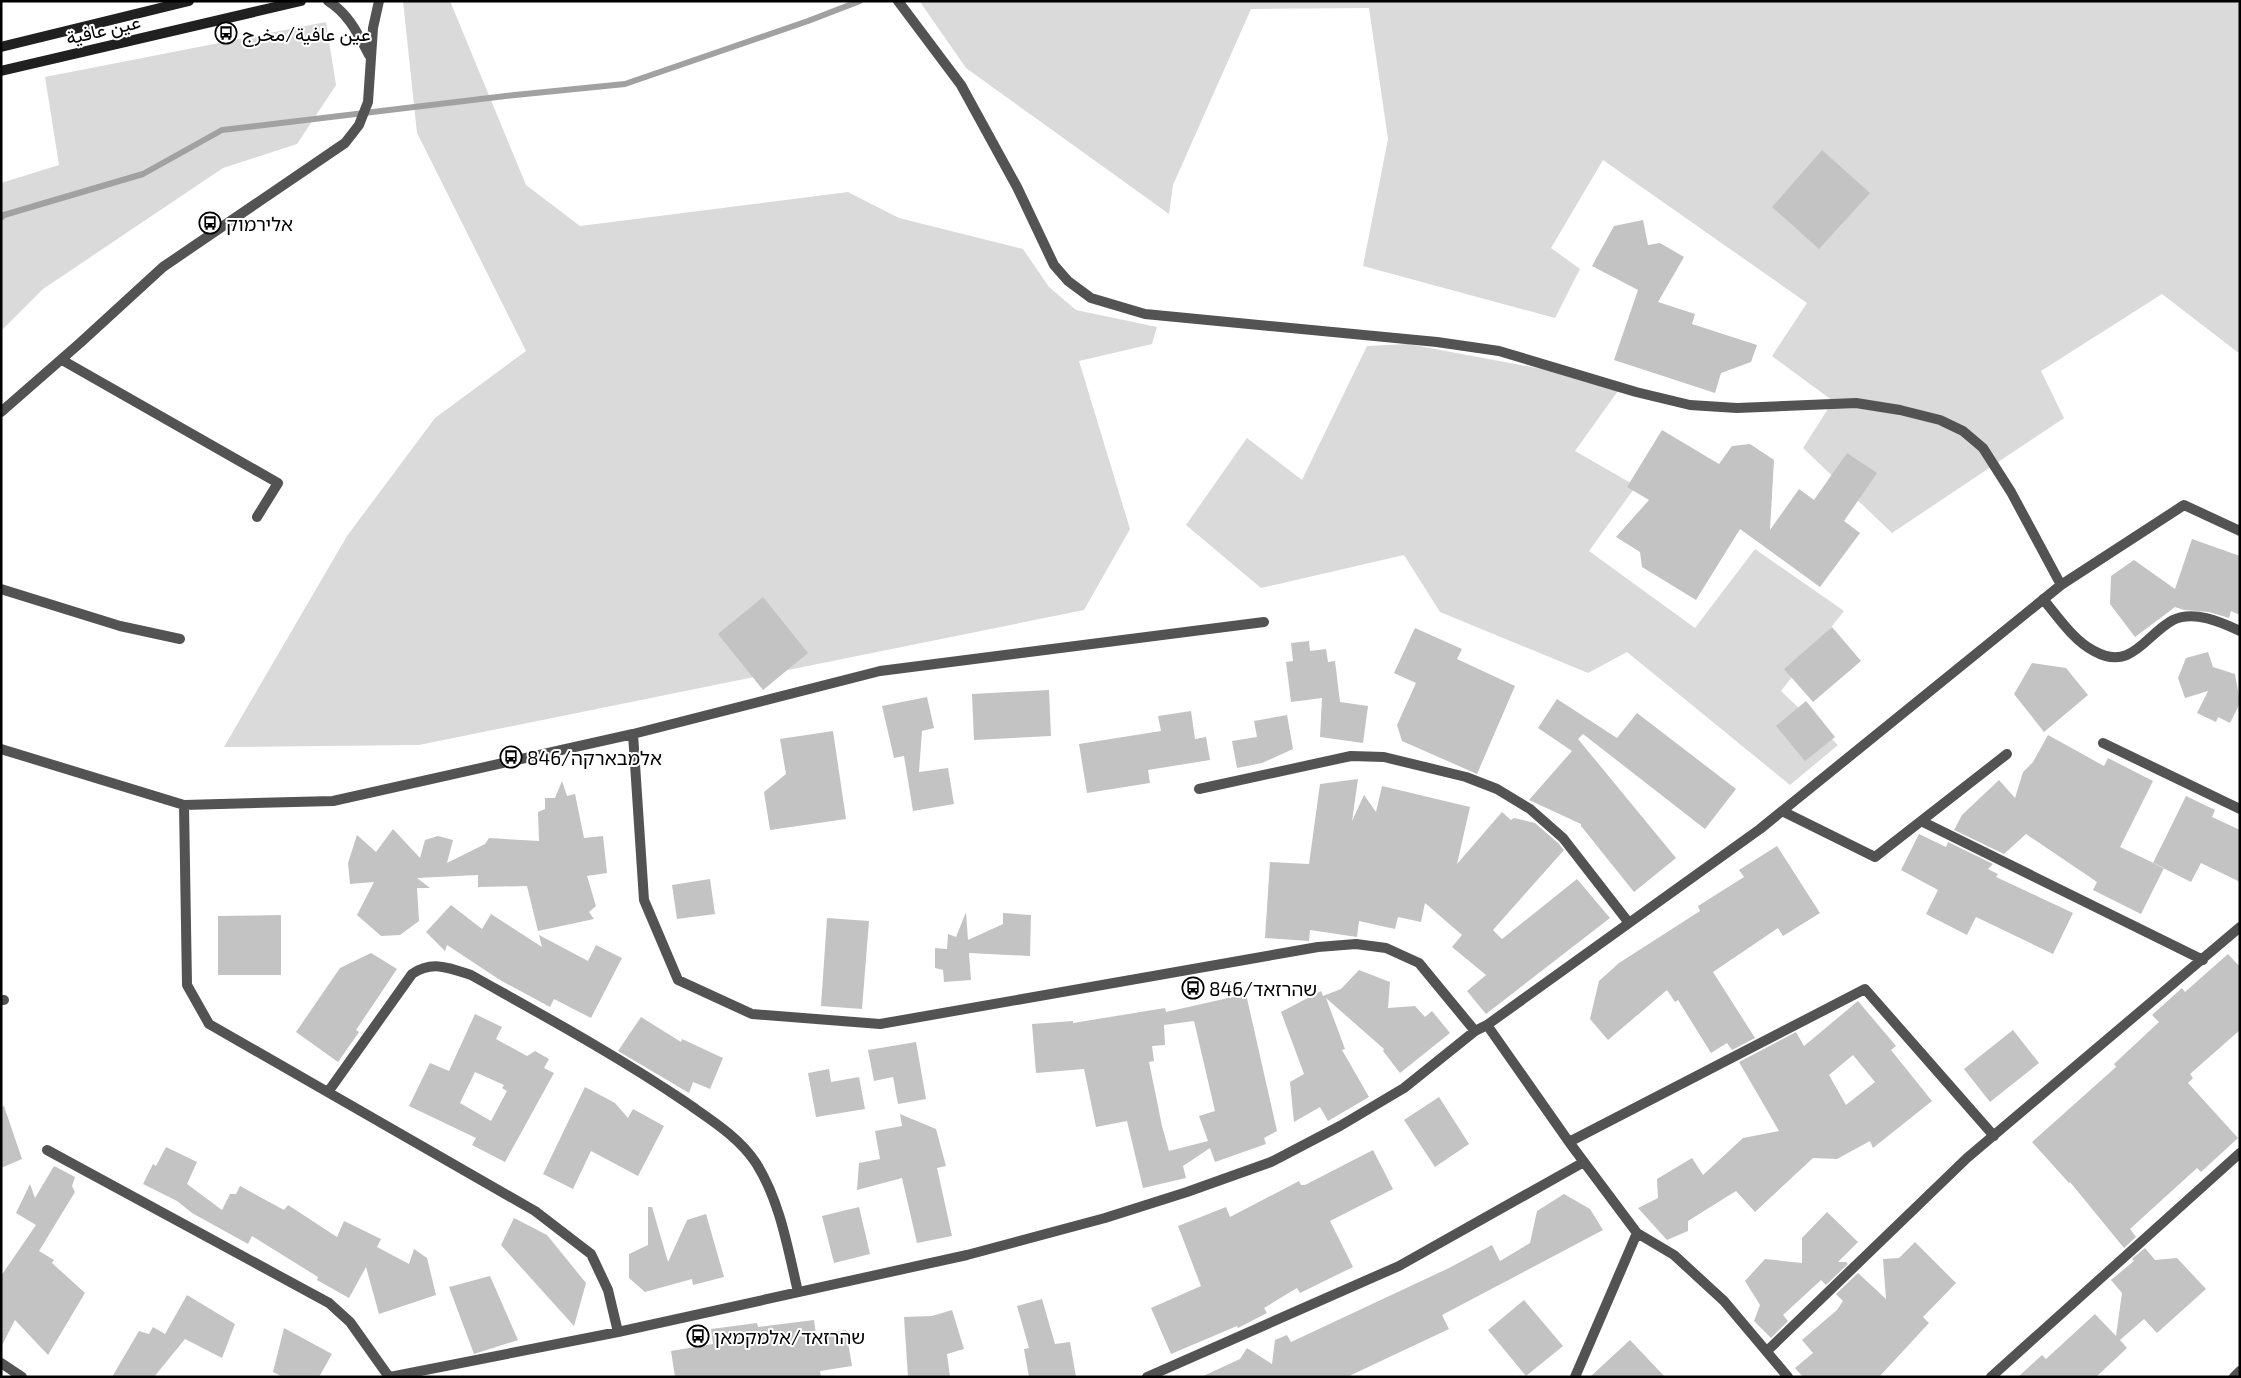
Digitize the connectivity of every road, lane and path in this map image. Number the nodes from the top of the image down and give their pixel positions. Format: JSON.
{"nodes":[{"id":1,"x":188,"y":1,"type":"edge"},
{"id":2,"x":301,"y":1,"type":"edge"},
{"id":3,"x":328,"y":1,"type":"edge"},
{"id":4,"x":379,"y":1,"type":"edge"},
{"id":5,"x":898,"y":1,"type":"edge"},
{"id":6,"x":1,"y":47,"type":"edge"},
{"id":7,"x":370,"y":56,"type":"junction"},
{"id":8,"x":1,"y":71,"type":"edge"},
{"id":9,"x":62,"y":360,"type":"junction"},
{"id":10,"x":1,"y":412,"type":"edge"},
{"id":11,"x":257,"y":517,"type":"dead end"},
{"id":12,"x":2240,"y":531,"type":"edge"},
{"id":13,"x":2061,"y":585,"type":"junction"},
{"id":14,"x":1,"y":588,"type":"edge"},
{"id":15,"x":2044,"y":599,"type":"junction"},
{"id":16,"x":1264,"y":622,"type":"dead end"},
{"id":17,"x":2240,"y":631,"type":"edge"},
{"id":18,"x":180,"y":639,"type":"dead end"},
{"id":19,"x":633,"y":734,"type":"junction"},
{"id":20,"x":2103,"y":743,"type":"dead end"},
{"id":21,"x":1,"y":749,"type":"edge"},
{"id":22,"x":2007,"y":754,"type":"dead end"},
{"id":23,"x":1199,"y":789,"type":"dead end"},
{"id":24,"x":184,"y":805,"type":"junction"},
{"id":25,"x":2240,"y":809,"type":"edge"},
{"id":26,"x":1782,"y":811,"type":"junction"},
{"id":27,"x":1921,"y":821,"type":"junction"},
{"id":28,"x":1629,"y":923,"type":"junction"},
{"id":29,"x":2240,"y":927,"type":"edge"},
{"id":30,"x":2203,"y":960,"type":"junction"},
{"id":31,"x":1487,"y":1025,"type":"junction"},
{"id":32,"x":1475,"y":1031,"type":"junction"},
{"id":33,"x":328,"y":1092,"type":"junction"},
{"id":34,"x":1994,"y":1136,"type":"junction"},
{"id":35,"x":1569,"y":1142,"type":"junction"},
{"id":36,"x":47,"y":1150,"type":"dead end"},
{"id":37,"x":2240,"y":1153,"type":"edge"},
{"id":38,"x":1584,"y":1162,"type":"junction"},
{"id":39,"x":1637,"y":1233,"type":"junction"},
{"id":40,"x":798,"y":1292,"type":"junction"},
{"id":41,"x":618,"y":1332,"type":"junction"},
{"id":42,"x":1767,"y":1351,"type":"junction"},
{"id":43,"x":1,"y":1363,"type":"edge"},
{"id":44,"x":2240,"y":1371,"type":"edge"},
{"id":45,"x":8,"y":1373,"type":"edge"},
{"id":46,"x":22,"y":1377,"type":"edge"},
{"id":47,"x":390,"y":1377,"type":"edge"},
{"id":48,"x":1147,"y":1377,"type":"edge"},
{"id":49,"x":1575,"y":1377,"type":"edge"},
{"id":50,"x":1788,"y":1377,"type":"edge"},
{"id":51,"x":1991,"y":1377,"type":"edge"},
{"id":52,"x":2234,"y":1377,"type":"edge"}],
"edges":[{"from":1,"to":6,"type":"main road","name":"عين عافية"},
{"from":2,"to":8,"type":"main road","name":"عين عافية"},
{"from":3,"to":7,"type":"street"},
{"from":4,"to":7,"type":"street"},
{"from":5,"to":13,"type":"street"},
{"from":7,"to":9,"type":"street"},
{"from":9,"to":10,"type":"street"},
{"from":9,"to":11,"type":"street"},
{"from":12,"to":13,"type":"street"},
{"from":13,"to":15,"type":"street"},
{"from":14,"to":18,"type":"street"},
{"from":15,"to":17,"type":"street"},
{"from":15,"to":26,"type":"street"},
{"from":16,"to":19,"type":"street"},
{"from":19,"to":24,"type":"street"},
{"from":19,"to":32,"type":"street"},
{"from":20,"to":25,"type":"street"},
{"from":21,"to":24,"type":"street"},
{"from":22,"to":27,"type":"street"},
{"from":23,"to":28,"type":"street"},
{"from":24,"to":33,"type":"street"},
{"from":26,"to":27,"type":"street"},
{"from":26,"to":28,"type":"street"},
{"from":27,"to":30,"type":"street"},
{"from":28,"to":31,"type":"street"},
{"from":29,"to":30,"type":"street"},
{"from":30,"to":34,"type":"street"},
{"from":31,"to":32,"type":"street"},
{"from":31,"to":35,"type":"street"},
{"from":32,"to":40,"type":"street"},
{"from":33,"to":40,"type":"street"},
{"from":33,"to":41,"type":"street"},
{"from":34,"to":35,"type":"street"},
{"from":34,"to":42,"type":"street"},
{"from":35,"to":38,"type":"street"},
{"from":36,"to":47,"type":"street"},
{"from":37,"to":51,"type":"street"},
{"from":38,"to":39,"type":"street"},
{"from":38,"to":48,"type":"street"},
{"from":39,"to":42,"type":"street"},
{"from":39,"to":49,"type":"street"},
{"from":40,"to":41,"type":"street"},
{"from":41,"to":47,"type":"street"},
{"from":42,"to":50,"type":"street"},
{"from":43,"to":45,"type":"street"},
{"from":44,"to":52,"type":"street"},
{"from":45,"to":46,"type":"street"}]}
